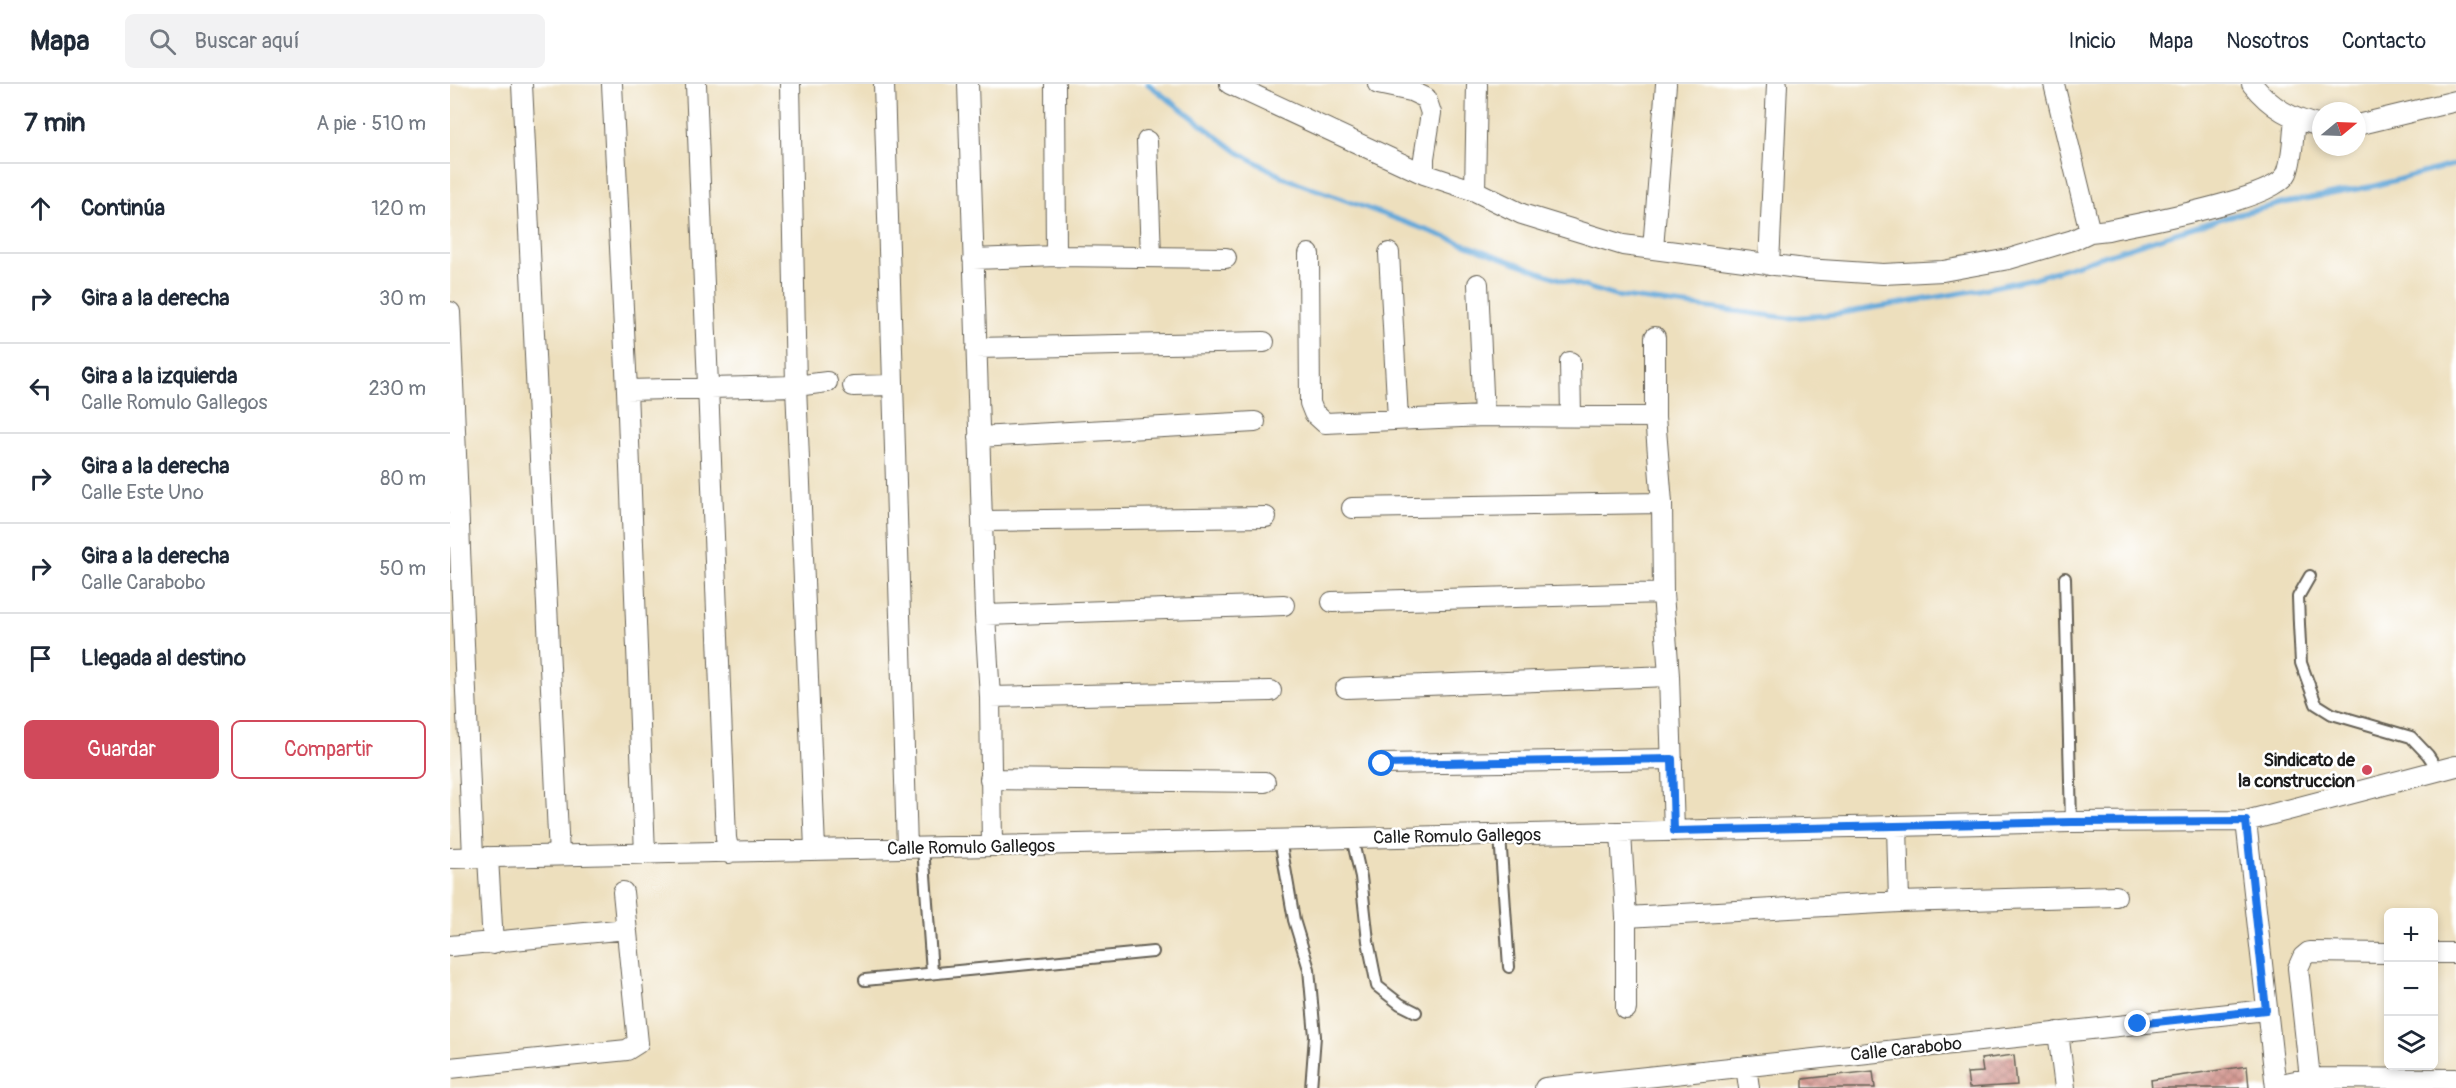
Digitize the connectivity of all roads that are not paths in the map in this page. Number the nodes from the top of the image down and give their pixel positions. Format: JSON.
{"nodes":[{"id":1,"x":522,"y":84,"type":"edge"},
{"id":2,"x":612,"y":84,"type":"edge"},
{"id":3,"x":696,"y":84,"type":"edge"},
{"id":4,"x":790,"y":84,"type":"edge"},
{"id":5,"x":884,"y":84,"type":"edge"},
{"id":6,"x":968,"y":84,"type":"edge"},
{"id":7,"x":1055,"y":84,"type":"edge"},
{"id":8,"x":1230,"y":84,"type":"edge"},
{"id":9,"x":1378,"y":84,"type":"edge"},
{"id":10,"x":1478,"y":84,"type":"edge"},
{"id":11,"x":1666,"y":84,"type":"edge"},
{"id":12,"x":1777,"y":84,"type":"edge"},
{"id":13,"x":2054,"y":84,"type":"edge"},
{"id":14,"x":2252,"y":84,"type":"edge"},
{"id":15,"x":2456,"y":101,"type":"edge"},
{"id":16,"x":2295,"y":118,"type":"junction"},
{"id":17,"x":2312,"y":123,"type":"edge"},
{"id":18,"x":2366,"y":123,"type":"edge"},
{"id":19,"x":1147,"y":141,"type":"dead end"},
{"id":20,"x":1424,"y":174,"type":"junction"},
{"id":21,"x":1474,"y":191,"type":"junction"},
{"id":22,"x":2090,"y":232,"type":"junction"},
{"id":23,"x":1653,"y":249,"type":"junction"},
{"id":24,"x":1389,"y":253,"type":"dead end"},
{"id":25,"x":1310,"y":254,"type":"dead end"},
{"id":26,"x":1056,"y":256,"type":"junction"},
{"id":27,"x":1151,"y":256,"type":"junction"},
{"id":28,"x":1226,"y":258,"type":"dead end"},
{"id":29,"x":973,"y":259,"type":"junction"},
{"id":30,"x":1769,"y":265,"type":"junction"},
{"id":31,"x":1478,"y":284,"type":"dead end"},
{"id":32,"x":450,"y":312,"type":"edge"},
{"id":33,"x":1655,"y":337,"type":"dead end"},
{"id":34,"x":1264,"y":342,"type":"dead end"},
{"id":35,"x":976,"y":348,"type":"junction"},
{"id":36,"x":1570,"y":362,"type":"dead end"},
{"id":37,"x":827,"y":382,"type":"dead end"},
{"id":38,"x":892,"y":385,"type":"junction"},
{"id":39,"x":796,"y":386,"type":"junction"},
{"id":40,"x":853,"y":386,"type":"dead end"},
{"id":41,"x":709,"y":388,"type":"junction"},
{"id":42,"x":627,"y":390,"type":"junction"},
{"id":43,"x":1571,"y":415,"type":"junction"},
{"id":44,"x":1484,"y":416,"type":"junction"},
{"id":45,"x":1655,"y":417,"type":"junction"},
{"id":46,"x":1398,"y":419,"type":"junction"},
{"id":47,"x":1255,"y":422,"type":"dead end"},
{"id":48,"x":979,"y":436,"type":"junction"},
{"id":49,"x":1662,"y":503,"type":"junction"},
{"id":50,"x":1352,"y":508,"type":"dead end"},
{"id":51,"x":1266,"y":517,"type":"dead end"},
{"id":52,"x":982,"y":521,"type":"junction"},
{"id":53,"x":2310,"y":576,"type":"dead end"},
{"id":54,"x":2065,"y":578,"type":"dead end"},
{"id":55,"x":1663,"y":593,"type":"junction"},
{"id":56,"x":1332,"y":602,"type":"dead end"},
{"id":57,"x":1284,"y":605,"type":"dead end"},
{"id":58,"x":985,"y":615,"type":"junction"},
{"id":59,"x":1669,"y":676,"type":"junction"},
{"id":60,"x":1346,"y":688,"type":"dead end"},
{"id":61,"x":1271,"y":691,"type":"dead end"},
{"id":62,"x":990,"y":697,"type":"junction"},
{"id":63,"x":1672,"y":759,"type":"junction"},
{"id":64,"x":1382,"y":764,"type":"dead end"},
{"id":65,"x":2447,"y":768,"type":"edge"},
{"id":66,"x":990,"y":779,"type":"junction"},
{"id":67,"x":1265,"y":782,"type":"dead end"},
{"id":68,"x":2246,"y":821,"type":"junction"},
{"id":69,"x":2072,"y":822,"type":"junction"},
{"id":70,"x":1897,"y":826,"type":"junction"},
{"id":71,"x":1674,"y":831,"type":"junction"},
{"id":72,"x":1621,"y":833,"type":"junction"},
{"id":73,"x":1500,"y":835,"type":"junction"},
{"id":74,"x":1352,"y":838,"type":"junction"},
{"id":75,"x":1280,"y":839,"type":"junction"},
{"id":76,"x":992,"y":846,"type":"junction"},
{"id":77,"x":915,"y":848,"type":"junction"},
{"id":78,"x":815,"y":849,"type":"junction"},
{"id":79,"x":729,"y":853,"type":"junction"},
{"id":80,"x":645,"y":854,"type":"junction"},
{"id":81,"x":559,"y":855,"type":"junction"},
{"id":82,"x":480,"y":857,"type":"junction"},
{"id":83,"x":450,"y":858,"type":"edge"},
{"id":84,"x":623,"y":892,"type":"dead end"},
{"id":85,"x":2116,"y":896,"type":"dead end"},
{"id":86,"x":1899,"y":902,"type":"junction"},
{"id":87,"x":1626,"y":917,"type":"junction"},
{"id":88,"x":627,"y":929,"type":"junction"},
{"id":89,"x":493,"y":944,"type":"junction"},
{"id":90,"x":450,"y":946,"type":"edge"},
{"id":91,"x":1153,"y":952,"type":"dead end"},
{"id":92,"x":2384,"y":953,"type":"edge"},
{"id":93,"x":2438,"y":953,"type":"edge"},
{"id":94,"x":2456,"y":953,"type":"edge"},
{"id":95,"x":1509,"y":967,"type":"dead end"},
{"id":96,"x":932,"y":972,"type":"junction"},
{"id":97,"x":865,"y":980,"type":"dead end"},
{"id":98,"x":1626,"y":1009,"type":"dead end"},
{"id":99,"x":2266,"y":1010,"type":"junction"},
{"id":100,"x":1416,"y":1012,"type":"dead end"},
{"id":101,"x":2058,"y":1032,"type":"junction"},
{"id":102,"x":1746,"y":1066,"type":"junction"},
{"id":103,"x":450,"y":1068,"type":"edge"},
{"id":104,"x":2310,"y":1078,"type":"junction"},
{"id":105,"x":2456,"y":1079,"type":"edge"},
{"id":106,"x":2276,"y":1086,"type":"edge"},
{"id":107,"x":1311,"y":1088,"type":"edge"},
{"id":108,"x":1545,"y":1088,"type":"edge"},
{"id":109,"x":1749,"y":1088,"type":"edge"},
{"id":110,"x":2065,"y":1088,"type":"edge"}],
"edges":[{"from":1,"to":81,"type":"street"},
{"from":2,"to":42,"type":"street"},
{"from":3,"to":41,"type":"street"},
{"from":4,"to":39,"type":"street"},
{"from":5,"to":38,"type":"street"},
{"from":6,"to":29,"type":"street"},
{"from":7,"to":26,"type":"street"},
{"from":8,"to":20,"type":"street"},
{"from":9,"to":20,"type":"street"},
{"from":10,"to":21,"type":"street"},
{"from":11,"to":23,"type":"street"},
{"from":12,"to":30,"type":"street"},
{"from":13,"to":22,"type":"street"},
{"from":14,"to":16,"type":"street"},
{"from":15,"to":18,"type":"street"},
{"from":16,"to":17,"type":"street"},
{"from":16,"to":22,"type":"street"},
{"from":19,"to":27,"type":"street"},
{"from":20,"to":21,"type":"street"},
{"from":21,"to":23,"type":"street"},
{"from":22,"to":30,"type":"street"},
{"from":23,"to":30,"type":"street"},
{"from":24,"to":46,"type":"street"},
{"from":25,"to":46,"type":"street"},
{"from":26,"to":27,"type":"street"},
{"from":26,"to":29,"type":"street"},
{"from":27,"to":28,"type":"street"},
{"from":29,"to":35,"type":"street"},
{"from":31,"to":44,"type":"street"},
{"from":32,"to":82,"type":"street"},
{"from":33,"to":45,"type":"street"},
{"from":34,"to":35,"type":"street"},
{"from":35,"to":48,"type":"street"},
{"from":36,"to":43,"type":"street"},
{"from":37,"to":39,"type":"street"},
{"from":38,"to":40,"type":"street"},
{"from":38,"to":77,"type":"street"},
{"from":39,"to":41,"type":"street"},
{"from":39,"to":78,"type":"street"},
{"from":41,"to":42,"type":"street"},
{"from":41,"to":79,"type":"street"},
{"from":42,"to":80,"type":"street"},
{"from":43,"to":44,"type":"street"},
{"from":43,"to":45,"type":"street"},
{"from":44,"to":46,"type":"street"},
{"from":45,"to":49,"type":"street"},
{"from":47,"to":48,"type":"street"},
{"from":48,"to":52,"type":"street"},
{"from":49,"to":50,"type":"street"},
{"from":49,"to":55,"type":"street"},
{"from":51,"to":52,"type":"street"},
{"from":52,"to":58,"type":"street"},
{"from":53,"to":65,"type":"lane"},
{"from":54,"to":69,"type":"lane"},
{"from":55,"to":56,"type":"street"},
{"from":55,"to":59,"type":"street"},
{"from":57,"to":58,"type":"street"},
{"from":58,"to":62,"type":"street"},
{"from":59,"to":60,"type":"street"},
{"from":59,"to":63,"type":"street"},
{"from":61,"to":62,"type":"street"},
{"from":62,"to":66,"type":"street"},
{"from":63,"to":64,"type":"street"},
{"from":63,"to":71,"type":"street"},
{"from":65,"to":68,"type":"street","name":"Calle Romulo Gallegos"},
{"from":66,"to":67,"type":"street"},
{"from":66,"to":76,"type":"street"},
{"from":68,"to":69,"type":"street","name":"Calle Romulo Gallegos"},
{"from":68,"to":99,"type":"street"},
{"from":69,"to":70,"type":"street","name":"Calle Romulo Gallegos"},
{"from":70,"to":71,"type":"street","name":"Calle Romulo Gallegos"},
{"from":70,"to":86,"type":"street"},
{"from":71,"to":72,"type":"street","name":"Calle Romulo Gallegos"},
{"from":72,"to":73,"type":"street","name":"Calle Romulo Gallegos"},
{"from":72,"to":87,"type":"street"},
{"from":73,"to":74,"type":"street","name":"Calle Romulo Gallegos"},
{"from":73,"to":95,"type":"lane"},
{"from":74,"to":75,"type":"street","name":"Calle Romulo Gallegos"},
{"from":74,"to":100,"type":"lane"},
{"from":75,"to":76,"type":"street","name":"Calle Romulo Gallegos"},
{"from":75,"to":107,"type":"lane"},
{"from":76,"to":77,"type":"street","name":"Calle Romulo Gallegos"},
{"from":77,"to":78,"type":"street","name":"Calle Romulo Gallegos"},
{"from":77,"to":96,"type":"lane"},
{"from":78,"to":79,"type":"street","name":"Calle Romulo Gallegos"},
{"from":79,"to":80,"type":"street","name":"Calle Romulo Gallegos"},
{"from":80,"to":81,"type":"street","name":"Calle Romulo Gallegos"},
{"from":81,"to":82,"type":"street","name":"Calle Romulo Gallegos"},
{"from":82,"to":83,"type":"street","name":"Calle Romulo Gallegos"},
{"from":82,"to":89,"type":"street"},
{"from":84,"to":88,"type":"street"},
{"from":85,"to":86,"type":"street"},
{"from":86,"to":87,"type":"street"},
{"from":87,"to":98,"type":"street"},
{"from":88,"to":89,"type":"street"},
{"from":88,"to":103,"type":"street"},
{"from":89,"to":90,"type":"street"},
{"from":91,"to":96,"type":"lane"},
{"from":92,"to":104,"type":"street"},
{"from":93,"to":94,"type":"street"},
{"from":96,"to":97,"type":"lane"},
{"from":99,"to":101,"type":"street","name":"Calle Carabobo"},
{"from":99,"to":106,"type":"street"},
{"from":101,"to":102,"type":"street","name":"Calle Carabobo"},
{"from":101,"to":110,"type":"street"},
{"from":102,"to":108,"type":"street","name":"Calle Carabobo"},
{"from":102,"to":109,"type":"street"},
{"from":104,"to":105,"type":"street"},
{"from":104,"to":106,"type":"street"}]}
